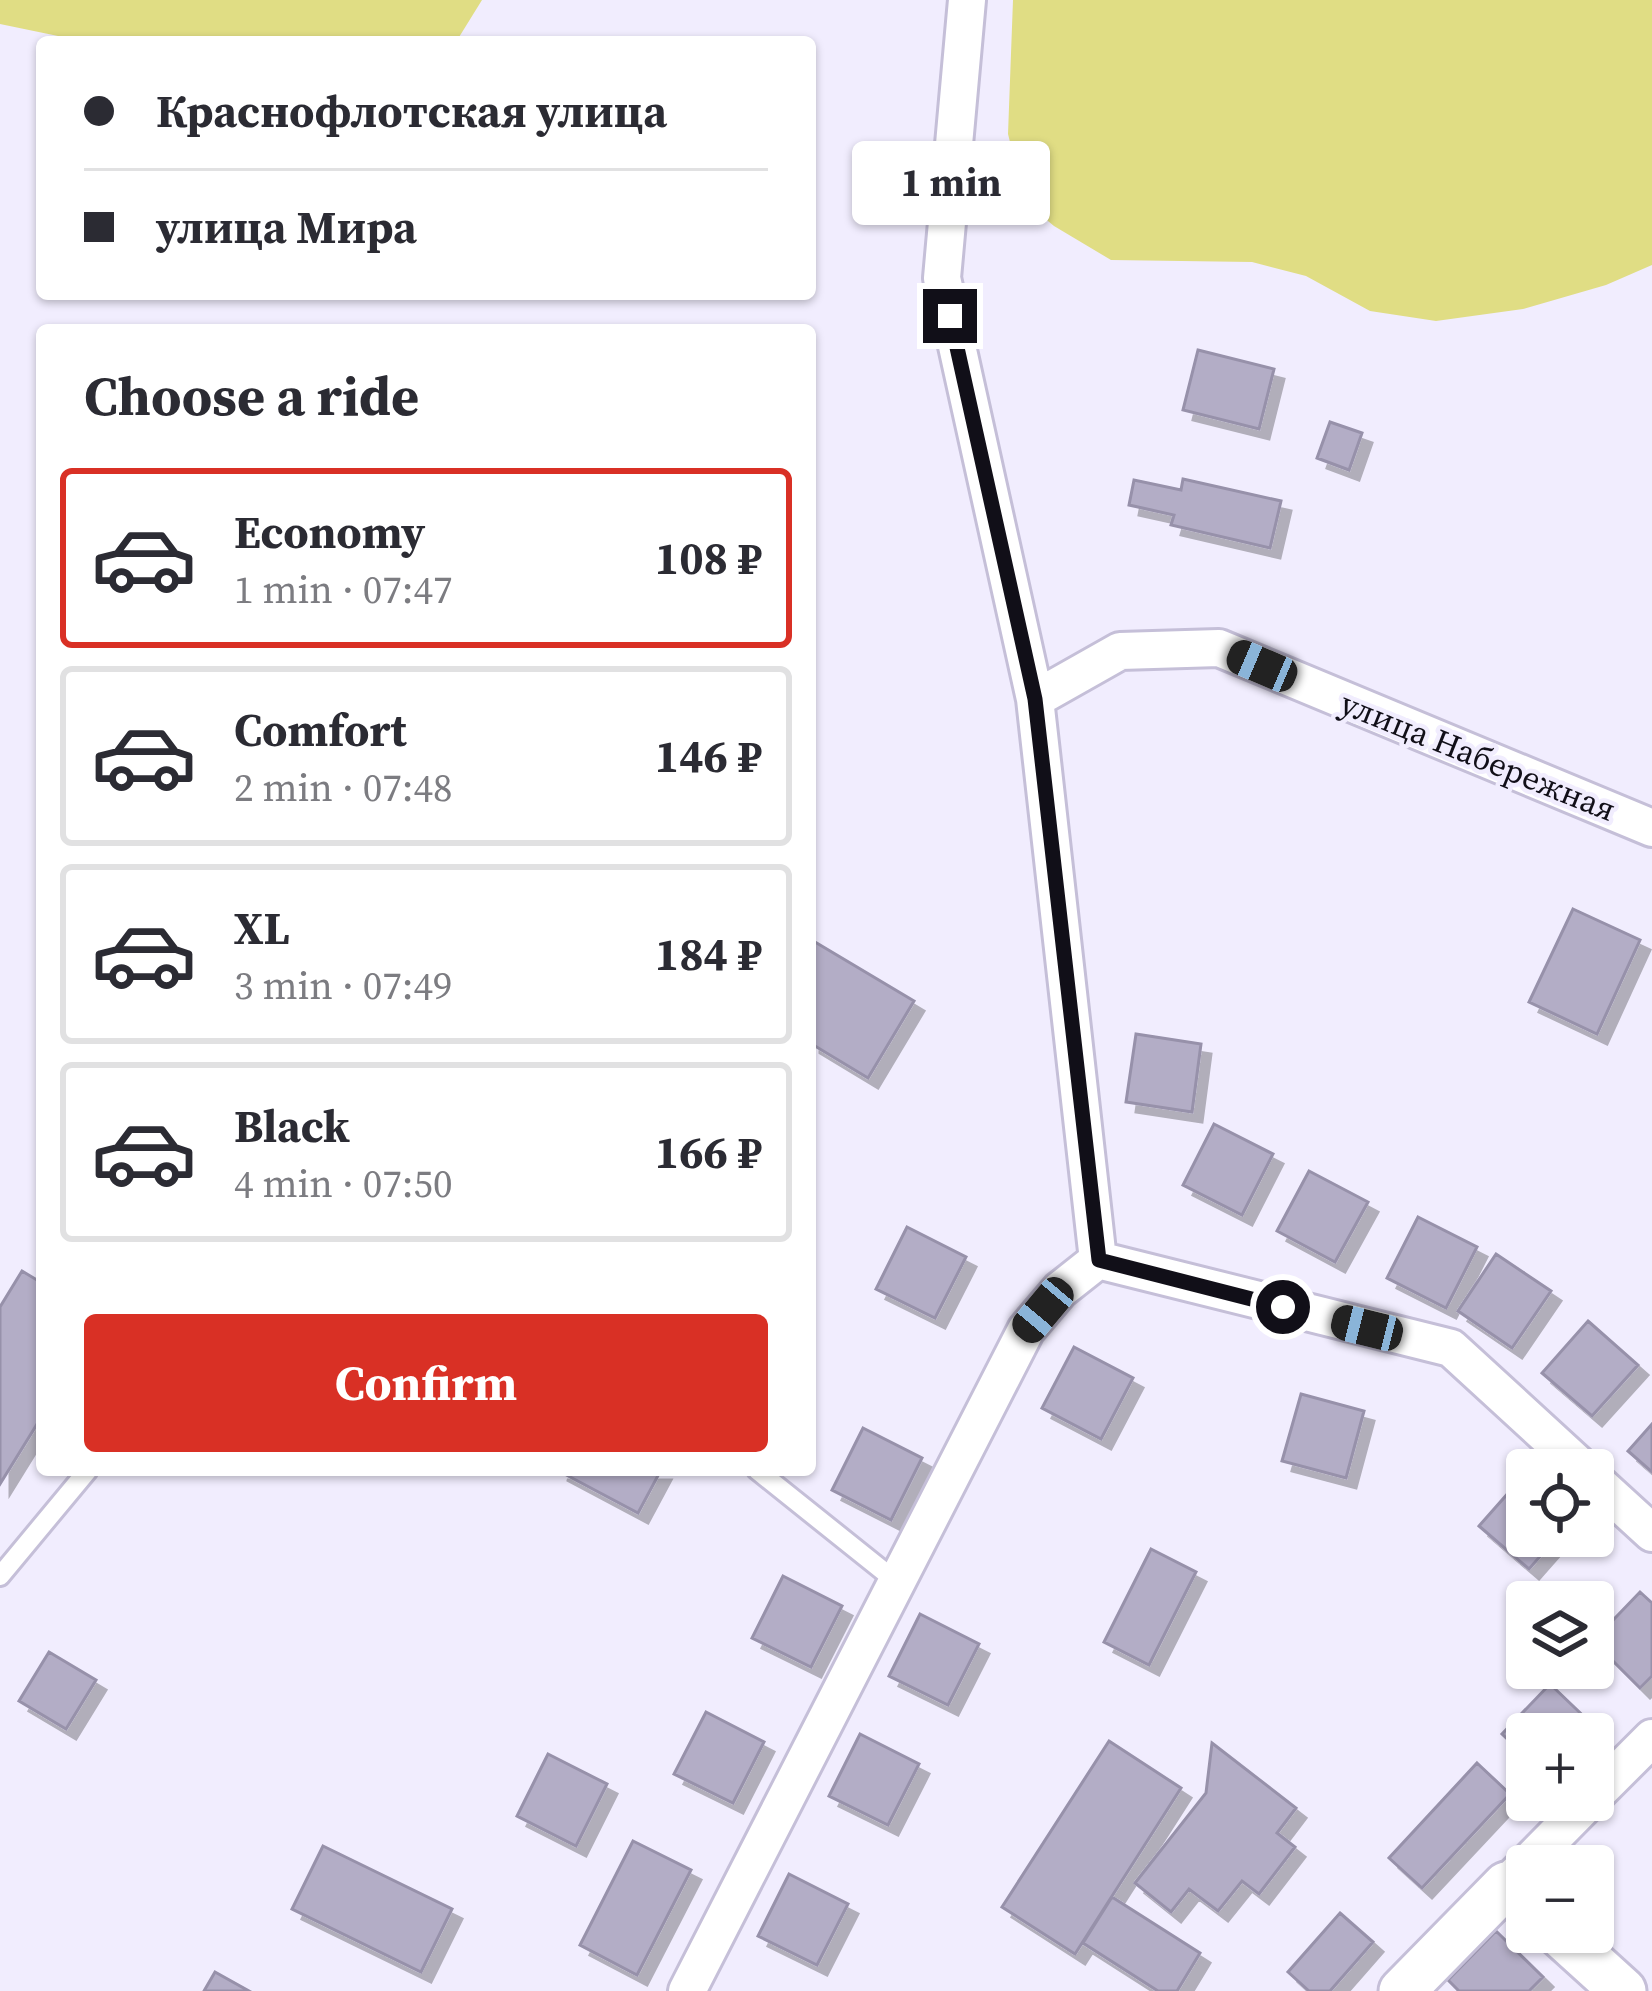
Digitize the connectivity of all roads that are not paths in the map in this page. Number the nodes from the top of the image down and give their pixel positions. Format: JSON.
{"nodes":[{"id":1,"x":967,"y":0,"type":"edge"},
{"id":2,"x":1035,"y":699,"type":"junction"},
{"id":3,"x":1652,"y":828,"type":"edge"},
{"id":4,"x":1099,"y":1260,"type":"junction"},
{"id":5,"x":1560,"y":1449,"type":"edge"},
{"id":6,"x":83,"y":1476,"type":"edge"},
{"id":7,"x":764,"y":1476,"type":"edge"},
{"id":8,"x":1614,"y":1498,"type":"edge"},
{"id":9,"x":1652,"y":1533,"type":"edge"},
{"id":10,"x":0,"y":1576,"type":"edge"},
{"id":11,"x":897,"y":1582,"type":"junction"},
{"id":12,"x":1652,"y":1738,"type":"edge"},
{"id":13,"x":1614,"y":1777,"type":"edge"},
{"id":14,"x":1574,"y":1821,"type":"edge"},
{"id":15,"x":1555,"y":1845,"type":"edge"},
{"id":16,"x":1506,"y":1903,"type":"edge"},
{"id":17,"x":1581,"y":1953,"type":"edge"},
{"id":18,"x":687,"y":1991,"type":"edge"},
{"id":19,"x":1402,"y":1991,"type":"edge"},
{"id":20,"x":1622,"y":1991,"type":"edge"}],
"edges":[{"from":1,"to":2,"type":"street"},
{"from":2,"to":3,"type":"street","name":"улица Набережная"},
{"from":2,"to":4,"type":"street"},
{"from":4,"to":5,"type":"street"},
{"from":4,"to":11,"type":"street"},
{"from":6,"to":10,"type":"lane"},
{"from":7,"to":11,"type":"lane"},
{"from":8,"to":9,"type":"street"},
{"from":11,"to":18,"type":"street"},
{"from":12,"to":13,"type":"street"},
{"from":14,"to":15,"type":"street"},
{"from":16,"to":19,"type":"street"},
{"from":17,"to":20,"type":"street"}]}
